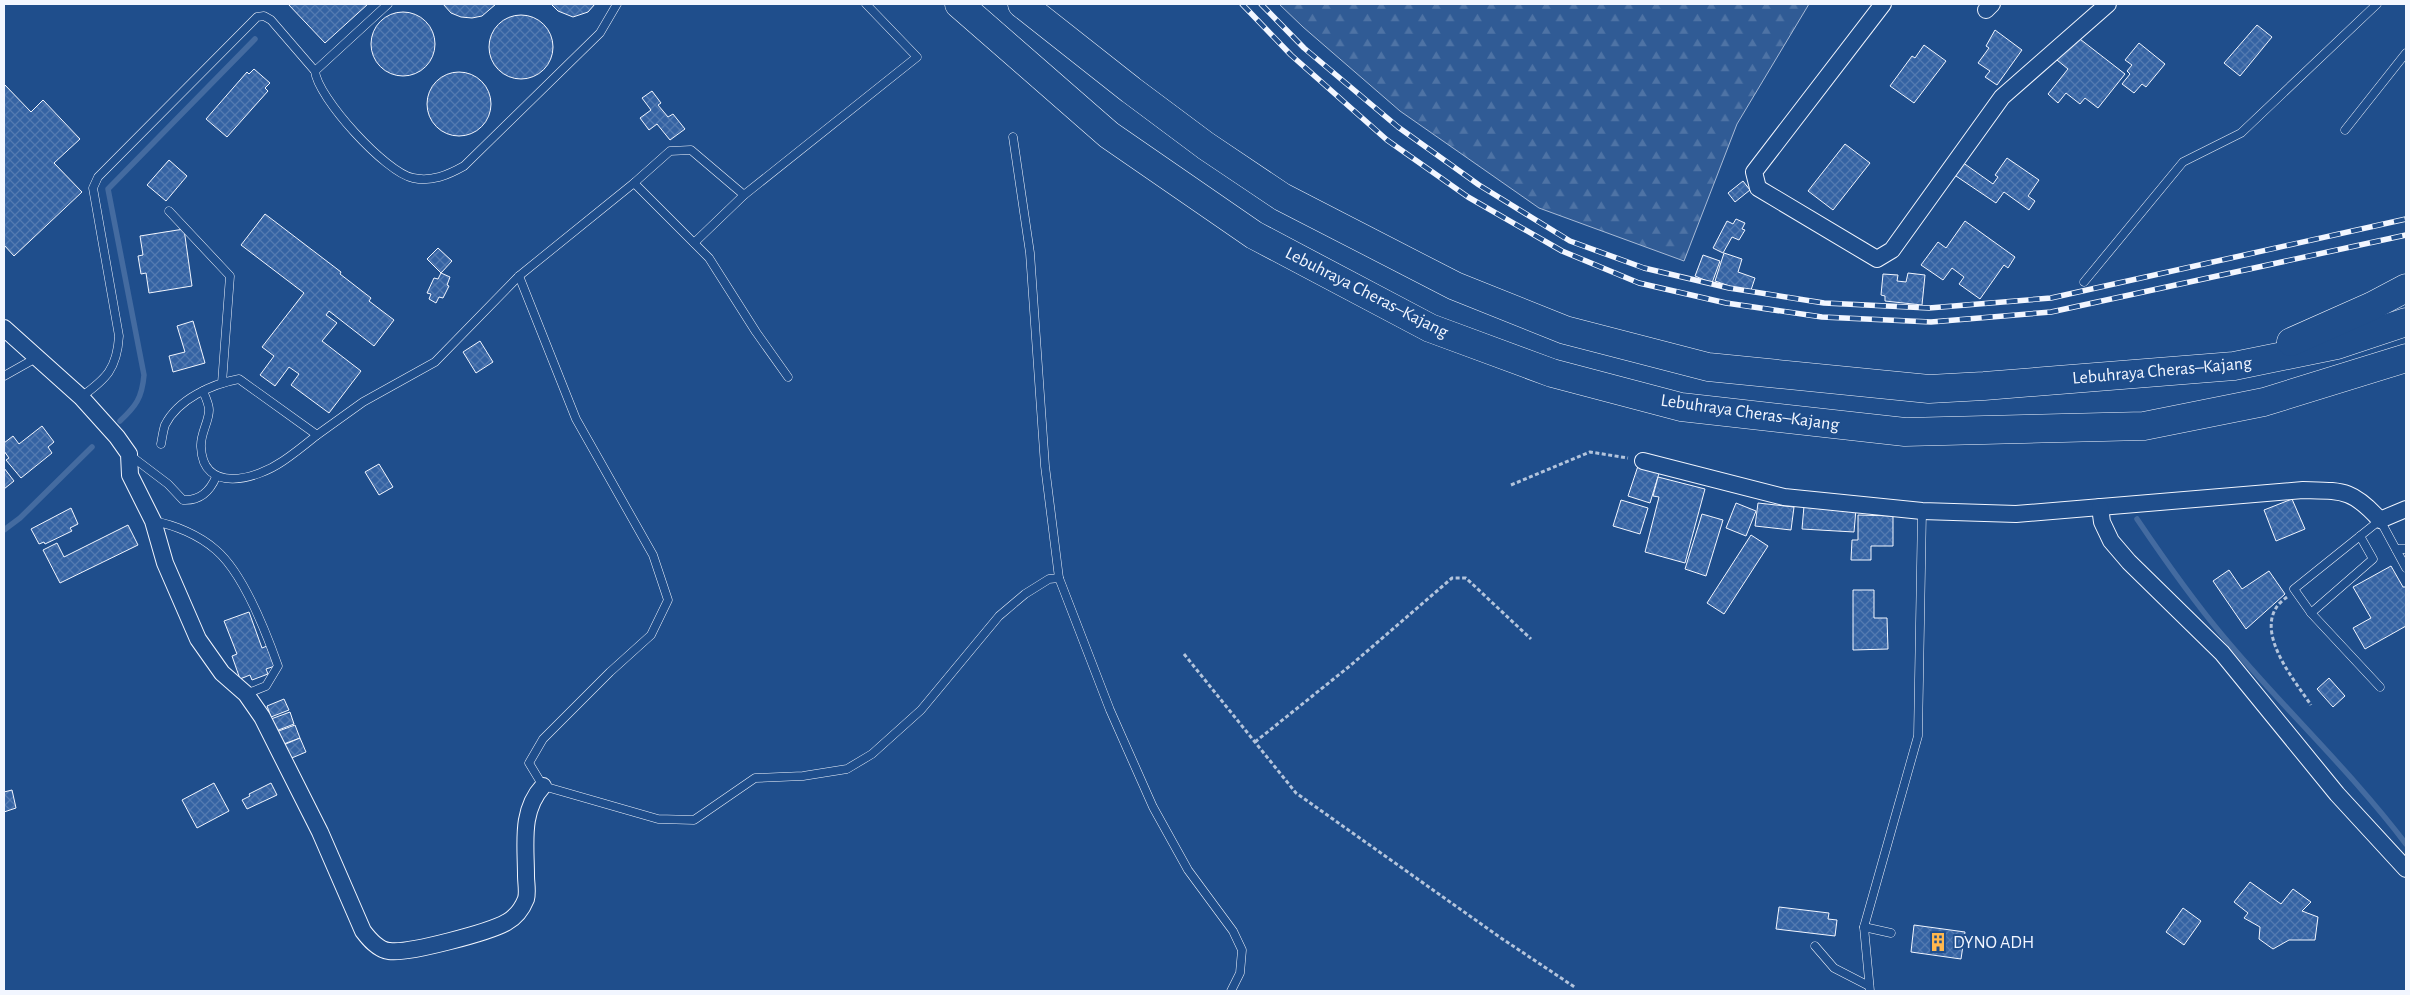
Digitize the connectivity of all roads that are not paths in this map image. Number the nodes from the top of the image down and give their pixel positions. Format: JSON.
{"nodes":[{"id":1,"x":388,"y":4,"type":"edge"},
{"id":2,"x":617,"y":4,"type":"edge"},
{"id":3,"x":866,"y":4,"type":"edge"},
{"id":4,"x":959,"y":4,"type":"edge"},
{"id":5,"x":1022,"y":4,"type":"edge"},
{"id":6,"x":1883,"y":4,"type":"edge"},
{"id":7,"x":2108,"y":4,"type":"edge"},
{"id":8,"x":2377,"y":4,"type":"edge"},
{"id":9,"x":2406,"y":53,"type":"edge"},
{"id":10,"x":315,"y":71,"type":"junction"},
{"id":11,"x":2345,"y":130,"type":"dead end"},
{"id":12,"x":1013,"y":137,"type":"dead end"},
{"id":13,"x":634,"y":183,"type":"junction"},
{"id":14,"x":744,"y":195,"type":"junction"},
{"id":15,"x":169,"y":211,"type":"dead end"},
{"id":16,"x":694,"y":243,"type":"junction"},
{"id":17,"x":519,"y":276,"type":"junction"},
{"id":18,"x":2084,"y":282,"type":"dead end"},
{"id":19,"x":2406,"y":288,"type":"edge"},
{"id":20,"x":2406,"y":322,"type":"edge"},
{"id":21,"x":4,"y":328,"type":"edge"},
{"id":22,"x":36,"y":358,"type":"junction"},
{"id":23,"x":2406,"y":358,"type":"edge"},
{"id":24,"x":2234,"y":366,"type":"junction"},
{"id":25,"x":4,"y":376,"type":"edge"},
{"id":26,"x":2406,"y":376,"type":"edge"},
{"id":27,"x":788,"y":377,"type":"dead end"},
{"id":28,"x":222,"y":383,"type":"junction"},
{"id":29,"x":203,"y":391,"type":"junction"},
{"id":30,"x":81,"y":397,"type":"junction"},
{"id":31,"x":2264,"y":402,"type":"junction"},
{"id":32,"x":317,"y":435,"type":"junction"},
{"id":33,"x":161,"y":444,"type":"dead end"},
{"id":34,"x":129,"y":454,"type":"junction"},
{"id":35,"x":1643,"y":461,"type":"road end"},
{"id":36,"x":216,"y":477,"type":"junction"},
{"id":37,"x":2100,"y":507,"type":"junction"},
{"id":38,"x":2406,"y":509,"type":"edge"},
{"id":39,"x":1922,"y":511,"type":"junction"},
{"id":40,"x":2380,"y":520,"type":"junction"},
{"id":41,"x":153,"y":521,"type":"junction"},
{"id":42,"x":2360,"y":536,"type":"junction"},
{"id":43,"x":2396,"y":550,"type":"junction"},
{"id":44,"x":2406,"y":550,"type":"edge"},
{"id":45,"x":2406,"y":568,"type":"edge"},
{"id":46,"x":1059,"y":578,"type":"junction"},
{"id":47,"x":2311,"y":613,"type":"junction"},
{"id":48,"x":2380,"y":687,"type":"dead end"},
{"id":49,"x":246,"y":694,"type":"junction"},
{"id":50,"x":543,"y":786,"type":"junction"},
{"id":51,"x":2406,"y":870,"type":"edge"},
{"id":52,"x":1864,"y":927,"type":"junction"},
{"id":53,"x":1891,"y":932,"type":"dead end"},
{"id":54,"x":1815,"y":946,"type":"dead end"},
{"id":55,"x":1870,"y":989,"type":"edge"},
{"id":56,"x":1231,"y":991,"type":"edge"}],
"edges":[{"from":1,"to":10,"type":"lane"},
{"from":2,"to":10,"type":"lane"},
{"from":3,"to":14,"type":"lane"},
{"from":4,"to":31,"type":"highway","name":"Lebuhraya Cheras–Kajang"},
{"from":5,"to":24,"type":"highway","name":"Lebuhraya Cheras–Kajang"},
{"from":6,"to":7,"type":"street"},
{"from":8,"to":18,"type":"lane"},
{"from":9,"to":11,"type":"lane"},
{"from":10,"to":30,"type":"lane"},
{"from":12,"to":46,"type":"lane"},
{"from":13,"to":14,"type":"lane"},
{"from":13,"to":16,"type":"lane"},
{"from":13,"to":17,"type":"lane"},
{"from":14,"to":16,"type":"lane"},
{"from":15,"to":28,"type":"lane"},
{"from":16,"to":27,"type":"lane"},
{"from":17,"to":32,"type":"lane"},
{"from":17,"to":50,"type":"lane"},
{"from":19,"to":24,"type":"highway"},
{"from":20,"to":24,"type":"highway","name":"Lebuhraya Cheras–Kajang"},
{"from":21,"to":22,"type":"street"},
{"from":22,"to":25,"type":"lane"},
{"from":22,"to":30,"type":"street"},
{"from":23,"to":31,"type":"highway","name":"Lebuhraya Cheras–Kajang"},
{"from":26,"to":31,"type":"highway"},
{"from":28,"to":29,"type":"lane"},
{"from":28,"to":32,"type":"lane"},
{"from":29,"to":33,"type":"lane"},
{"from":29,"to":36,"type":"lane"},
{"from":30,"to":34,"type":"street"},
{"from":32,"to":36,"type":"lane"},
{"from":34,"to":36,"type":"lane"},
{"from":34,"to":41,"type":"street"},
{"from":35,"to":39,"type":"street"},
{"from":37,"to":39,"type":"street"},
{"from":37,"to":40,"type":"street"},
{"from":37,"to":51,"type":"street"},
{"from":38,"to":40,"type":"street"},
{"from":39,"to":52,"type":"lane"},
{"from":40,"to":42,"type":"lane"},
{"from":40,"to":43,"type":"lane"},
{"from":41,"to":49,"type":"street"},
{"from":41,"to":49,"type":"lane"},
{"from":42,"to":47,"type":"lane"},
{"from":42,"to":47,"type":"lane"},
{"from":43,"to":44,"type":"lane"},
{"from":43,"to":45,"type":"lane"},
{"from":46,"to":50,"type":"lane"},
{"from":46,"to":56,"type":"lane"},
{"from":47,"to":48,"type":"lane"},
{"from":49,"to":50,"type":"street"},
{"from":52,"to":53,"type":"lane"},
{"from":52,"to":55,"type":"lane"},
{"from":54,"to":55,"type":"lane"}]}
